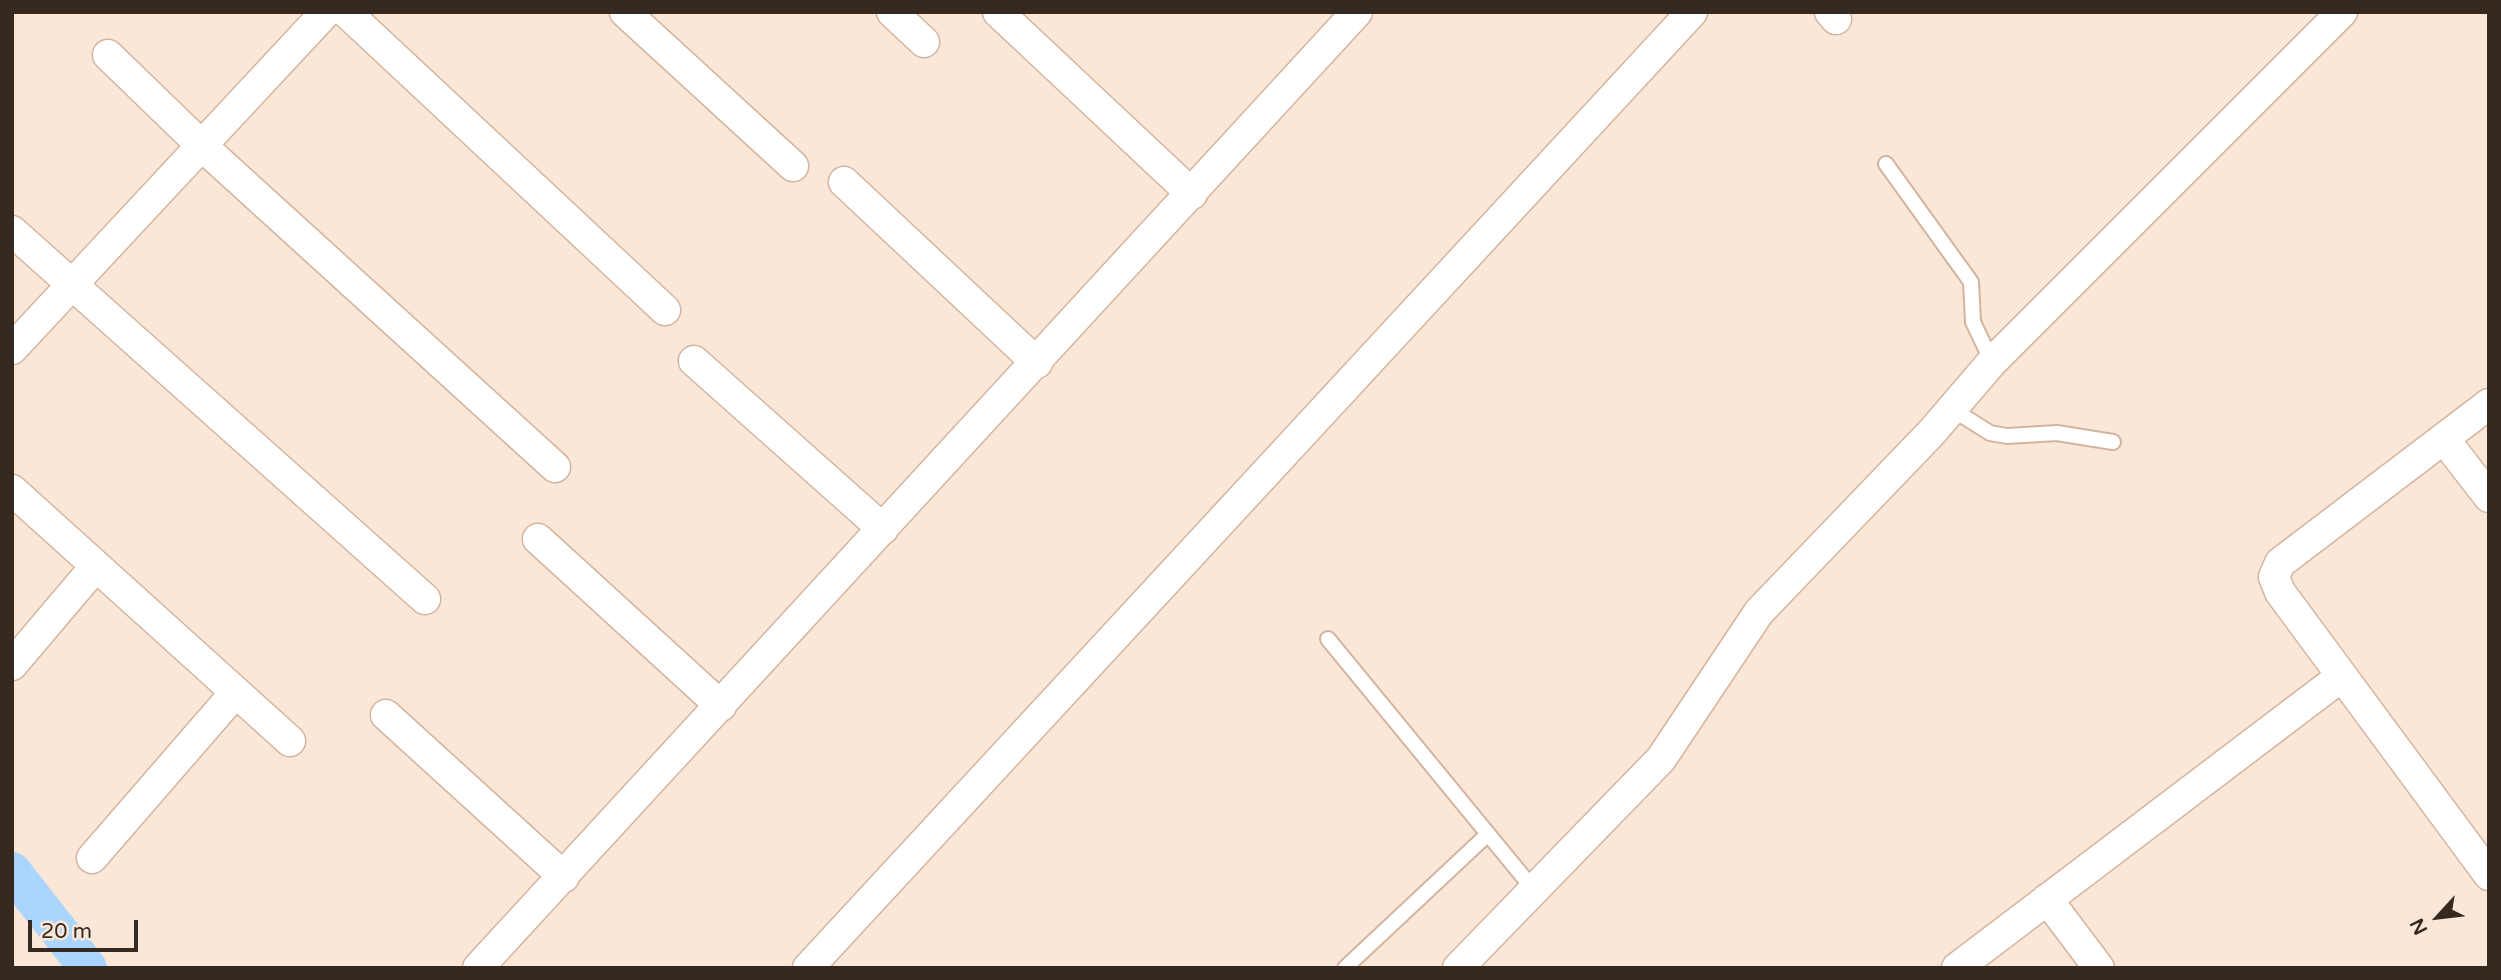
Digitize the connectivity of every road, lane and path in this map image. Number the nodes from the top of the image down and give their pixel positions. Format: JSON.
{"nodes":[{"id":1,"x":326,"y":12,"type":"edge"},
{"id":2,"x":346,"y":12,"type":"edge"},
{"id":3,"x":625,"y":12,"type":"edge"},
{"id":4,"x":892,"y":12,"type":"edge"},
{"id":5,"x":998,"y":12,"type":"edge"},
{"id":6,"x":1357,"y":12,"type":"edge"},
{"id":7,"x":1692,"y":12,"type":"edge"},
{"id":8,"x":2342,"y":12,"type":"edge"},
{"id":9,"x":925,"y":43,"type":"dead end"},
{"id":10,"x":108,"y":55,"type":"dead end"},
{"id":11,"x":201,"y":145,"type":"junction"},
{"id":12,"x":1886,"y":164,"type":"dead end"},
{"id":13,"x":793,"y":166,"type":"dead end"},
{"id":14,"x":844,"y":182,"type":"dead end"},
{"id":15,"x":1192,"y":194,"type":"junction"},
{"id":16,"x":12,"y":230,"type":"edge"},
{"id":17,"x":75,"y":286,"type":"junction"},
{"id":18,"x":665,"y":310,"type":"dead end"},
{"id":19,"x":12,"y":349,"type":"edge"},
{"id":20,"x":694,"y":360,"type":"dead end"},
{"id":21,"x":1992,"y":362,"type":"junction"},
{"id":22,"x":1037,"y":363,"type":"junction"},
{"id":23,"x":2489,"y":404,"type":"edge"},
{"id":24,"x":1952,"y":409,"type":"junction"},
{"id":25,"x":2444,"y":439,"type":"junction"},
{"id":26,"x":2113,"y":442,"type":"dead end"},
{"id":27,"x":555,"y":467,"type":"dead end"},
{"id":28,"x":12,"y":490,"type":"edge"},
{"id":29,"x":2489,"y":497,"type":"edge"},
{"id":30,"x":883,"y":530,"type":"junction"},
{"id":31,"x":538,"y":540,"type":"dead end"},
{"id":32,"x":95,"y":567,"type":"junction"},
{"id":33,"x":425,"y":599,"type":"dead end"},
{"id":34,"x":1328,"y":639,"type":"dead end"},
{"id":35,"x":12,"y":666,"type":"edge"},
{"id":36,"x":2342,"y":676,"type":"junction"},
{"id":37,"x":235,"y":693,"type":"junction"},
{"id":38,"x":721,"y":706,"type":"junction"},
{"id":39,"x":386,"y":715,"type":"dead end"},
{"id":40,"x":290,"y":741,"type":"dead end"},
{"id":41,"x":1488,"y":834,"type":"junction"},
{"id":42,"x":92,"y":858,"type":"dead end"},
{"id":43,"x":2489,"y":875,"type":"edge"},
{"id":44,"x":564,"y":877,"type":"junction"},
{"id":45,"x":1534,"y":890,"type":"junction"},
{"id":46,"x":2048,"y":899,"type":"junction"},
{"id":47,"x":478,"y":968,"type":"edge"},
{"id":48,"x":808,"y":968,"type":"edge"},
{"id":49,"x":1345,"y":968,"type":"edge"},
{"id":50,"x":1458,"y":968,"type":"edge"},
{"id":51,"x":1957,"y":968,"type":"edge"},
{"id":52,"x":2099,"y":968,"type":"edge"}],
"edges":[{"from":1,"to":11,"type":"street"},
{"from":2,"to":18,"type":"street"},
{"from":3,"to":13,"type":"street"},
{"from":4,"to":9,"type":"street"},
{"from":5,"to":15,"type":"street"},
{"from":6,"to":15,"type":"street"},
{"from":7,"to":48,"type":"street"},
{"from":8,"to":21,"type":"street"},
{"from":10,"to":11,"type":"street"},
{"from":11,"to":17,"type":"street"},
{"from":11,"to":27,"type":"street"},
{"from":12,"to":21,"type":"lane"},
{"from":14,"to":22,"type":"street"},
{"from":15,"to":22,"type":"street"},
{"from":16,"to":17,"type":"street"},
{"from":17,"to":19,"type":"street"},
{"from":17,"to":33,"type":"street"},
{"from":20,"to":30,"type":"street"},
{"from":21,"to":24,"type":"street"},
{"from":22,"to":30,"type":"street"},
{"from":23,"to":25,"type":"street"},
{"from":24,"to":26,"type":"lane"},
{"from":24,"to":45,"type":"street"},
{"from":25,"to":29,"type":"street"},
{"from":25,"to":36,"type":"street"},
{"from":28,"to":32,"type":"street"},
{"from":30,"to":38,"type":"street"},
{"from":31,"to":38,"type":"street"},
{"from":32,"to":35,"type":"street"},
{"from":32,"to":37,"type":"street"},
{"from":34,"to":41,"type":"lane"},
{"from":36,"to":43,"type":"street"},
{"from":36,"to":46,"type":"street"},
{"from":37,"to":40,"type":"street"},
{"from":37,"to":42,"type":"street"},
{"from":38,"to":44,"type":"street"},
{"from":39,"to":44,"type":"street"},
{"from":41,"to":45,"type":"lane"},
{"from":41,"to":49,"type":"lane"},
{"from":44,"to":47,"type":"street"},
{"from":45,"to":50,"type":"street"},
{"from":46,"to":51,"type":"street"},
{"from":46,"to":52,"type":"street"}]}
